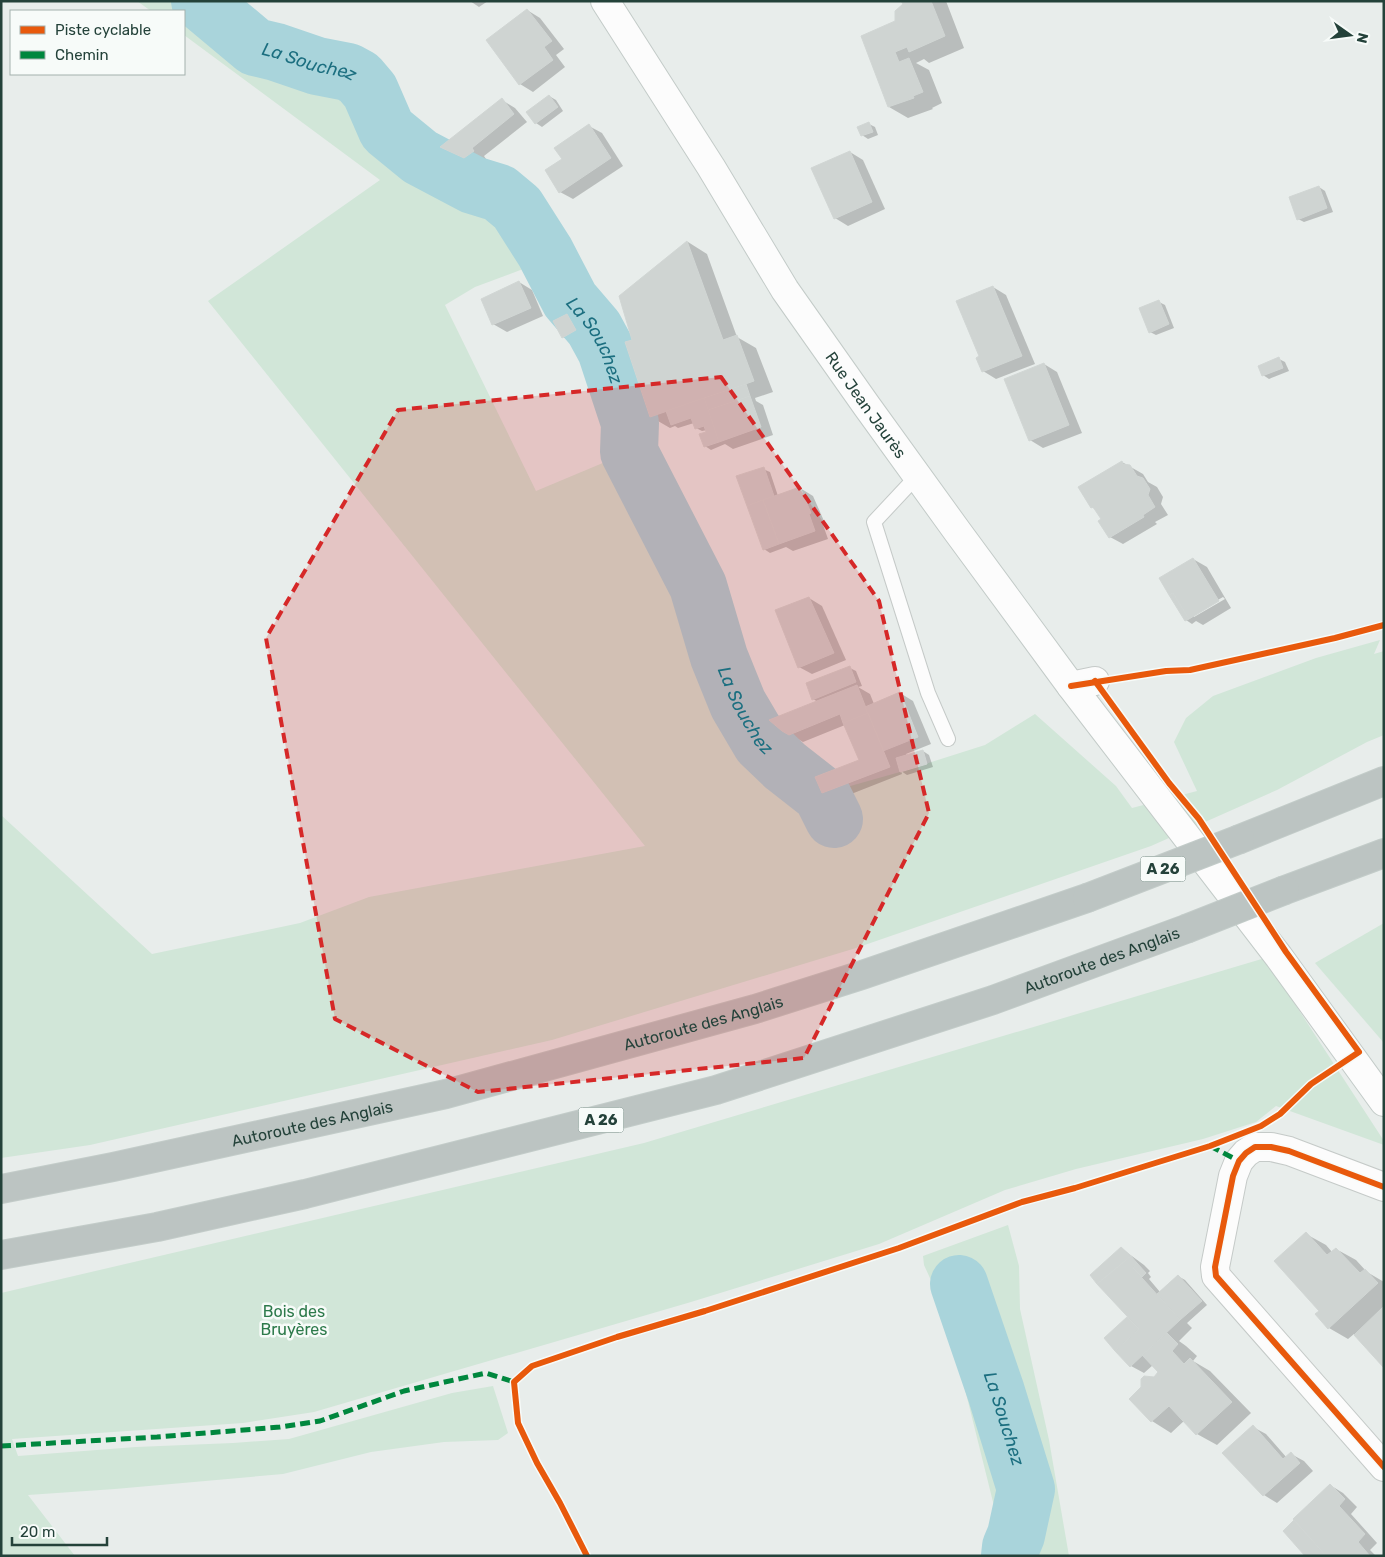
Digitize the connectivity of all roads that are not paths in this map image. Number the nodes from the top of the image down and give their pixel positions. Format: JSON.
{"nodes":[{"id":1,"x":605,"y":1,"type":"edge"},
{"id":2,"x":917,"y":476,"type":"junction"},
{"id":3,"x":948,"y":739,"type":"dead end"},
{"id":4,"x":1384,"y":781,"type":"edge"},
{"id":5,"x":1384,"y":853,"type":"edge"},
{"id":6,"x":1384,"y":1102,"type":"edge"},
{"id":7,"x":1383,"y":1188,"type":"edge"},
{"id":8,"x":1,"y":1189,"type":"edge"},
{"id":9,"x":1,"y":1255,"type":"edge"},
{"id":10,"x":1384,"y":1467,"type":"edge"}],
"edges":[{"from":1,"to":2,"type":"main road","name":"Rue Jean Jaurès"},
{"from":2,"to":3,"type":"lane"},
{"from":2,"to":6,"type":"main road","name":"Rue Jean Jaurès"},
{"from":4,"to":8,"type":"highway","name":"Autoroute des Anglais","number":"A 26","bridge":true},
{"from":5,"to":9,"type":"highway","name":"Autoroute des Anglais","number":"A 26","bridge":true},
{"from":7,"to":10,"type":"main road"}]}
